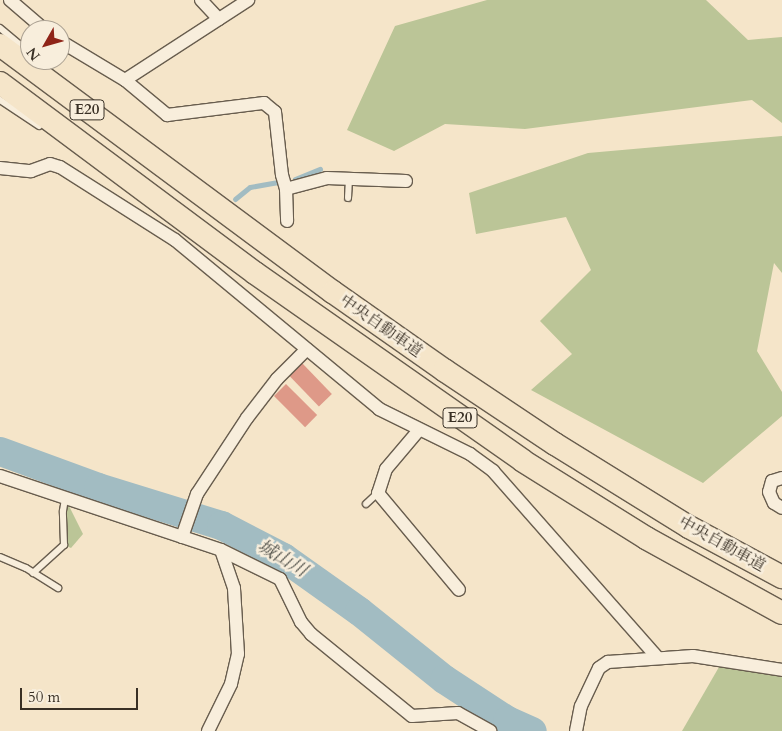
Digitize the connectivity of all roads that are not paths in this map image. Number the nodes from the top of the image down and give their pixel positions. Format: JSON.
{"nodes":[{"id":1,"x":10,"y":0,"type":"edge"},
{"id":2,"x":201,"y":0,"type":"edge"},
{"id":3,"x":248,"y":0,"type":"edge"},
{"id":4,"x":219,"y":19,"type":"junction"},
{"id":5,"x":33,"y":20,"type":"edge"},
{"id":6,"x":0,"y":28,"type":"edge"},
{"id":7,"x":0,"y":44,"type":"edge"},
{"id":8,"x":20,"y":45,"type":"edge"},
{"id":9,"x":70,"y":47,"type":"edge"},
{"id":10,"x":61,"y":79,"type":"dead end"},
{"id":11,"x":125,"y":80,"type":"junction"},
{"id":12,"x":0,"y":84,"type":"edge"},
{"id":13,"x":0,"y":100,"type":"edge"},
{"id":14,"x":49,"y":132,"type":"dead end"},
{"id":15,"x":65,"y":142,"type":"dead end"},
{"id":16,"x":0,"y":168,"type":"edge"},
{"id":17,"x":174,"y":176,"type":"junction"},
{"id":18,"x":349,"y":179,"type":"junction"},
{"id":19,"x":406,"y":182,"type":"dead end"},
{"id":20,"x":286,"y":189,"type":"junction"},
{"id":21,"x":348,"y":198,"type":"dead end"},
{"id":22,"x":154,"y":199,"type":"junction"},
{"id":23,"x":287,"y":221,"type":"dead end"},
{"id":24,"x":306,"y":349,"type":"junction"},
{"id":25,"x":418,"y":430,"type":"junction"},
{"id":26,"x":0,"y":476,"type":"edge"},
{"id":27,"x":782,"y":478,"type":"edge"},
{"id":28,"x":378,"y":493,"type":"junction"},
{"id":29,"x":66,"y":498,"type":"junction"},
{"id":30,"x":366,"y":504,"type":"dead end"},
{"id":31,"x":782,"y":508,"type":"edge"},
{"id":32,"x":183,"y":534,"type":"junction"},
{"id":33,"x":221,"y":550,"type":"junction"},
{"id":34,"x":0,"y":557,"type":"edge"},
{"id":35,"x":33,"y":573,"type":"junction"},
{"id":36,"x":782,"y":577,"type":"edge"},
{"id":37,"x":58,"y":588,"type":"dead end"},
{"id":38,"x":459,"y":590,"type":"dead end"},
{"id":39,"x":782,"y":613,"type":"edge"},
{"id":40,"x":656,"y":656,"type":"junction"},
{"id":41,"x":782,"y":670,"type":"edge"},
{"id":42,"x":576,"y":727,"type":"edge"},
{"id":43,"x":208,"y":731,"type":"edge"},
{"id":44,"x":490,"y":731,"type":"edge"}],
"edges":[{"from":1,"to":5,"type":"street"},
{"from":2,"to":4,"type":"street"},
{"from":3,"to":4,"type":"street"},
{"from":4,"to":11,"type":"street"},
{"from":6,"to":8,"type":"lane"},
{"from":7,"to":17,"type":"highway","name":"中央自動車道","number":"E20"},
{"from":9,"to":11,"type":"street"},
{"from":10,"to":17,"type":"lane"},
{"from":11,"to":20,"type":"street"},
{"from":12,"to":22,"type":"highway","name":"中央自動車道","number":"E20"},
{"from":13,"to":14,"type":"lane"},
{"from":15,"to":22,"type":"lane"},
{"from":16,"to":24,"type":"street"},
{"from":17,"to":36,"type":"highway","name":"中央自動車道","number":"E20"},
{"from":18,"to":19,"type":"street"},
{"from":18,"to":20,"type":"street"},
{"from":18,"to":21,"type":"lane"},
{"from":20,"to":23,"type":"street"},
{"from":22,"to":39,"type":"highway","name":"中央自動車道","number":"E20"},
{"from":24,"to":25,"type":"street"},
{"from":24,"to":32,"type":"street"},
{"from":25,"to":28,"type":"street"},
{"from":25,"to":40,"type":"street"},
{"from":26,"to":29,"type":"street"},
{"from":27,"to":31,"type":"street"},
{"from":28,"to":30,"type":"lane"},
{"from":28,"to":38,"type":"street"},
{"from":29,"to":32,"type":"street"},
{"from":29,"to":35,"type":"lane"},
{"from":32,"to":33,"type":"street"},
{"from":33,"to":43,"type":"street"},
{"from":33,"to":44,"type":"street"},
{"from":34,"to":35,"type":"lane"},
{"from":35,"to":37,"type":"lane"},
{"from":40,"to":41,"type":"street"},
{"from":40,"to":42,"type":"street"}]}
